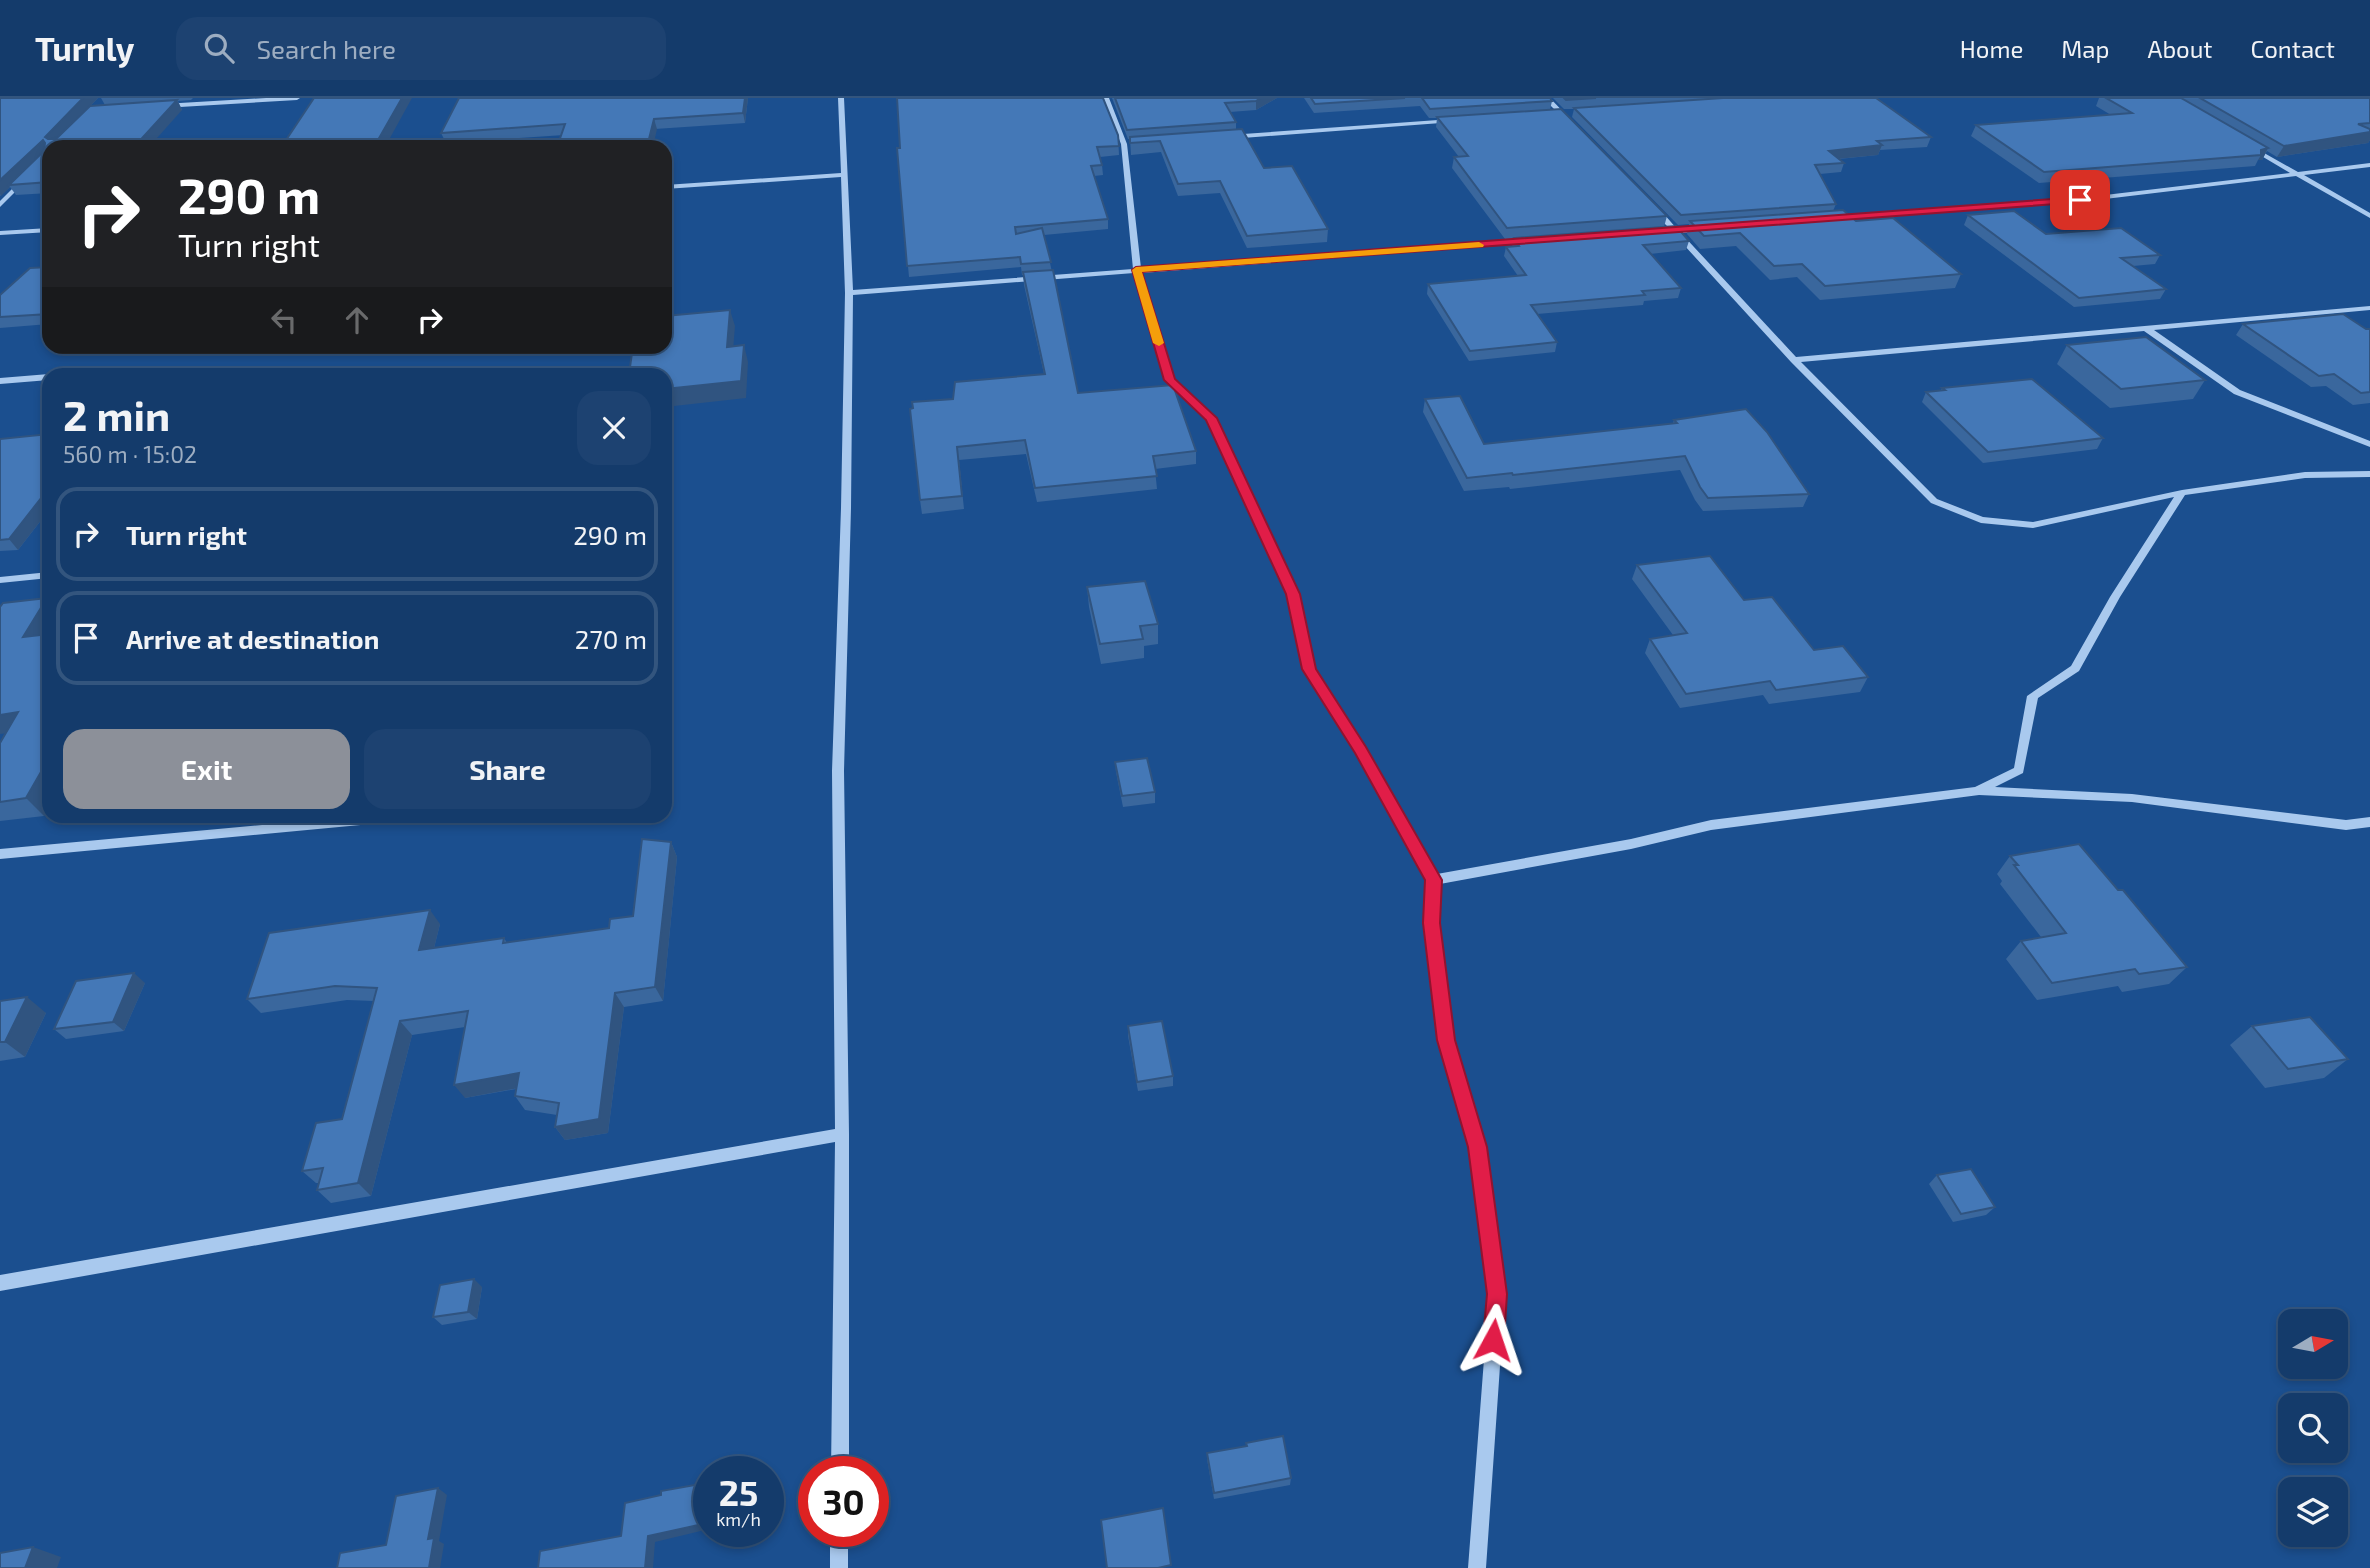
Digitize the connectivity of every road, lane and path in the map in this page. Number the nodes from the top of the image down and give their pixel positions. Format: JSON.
{"nodes":[{"id":1,"x":297,"y":98,"type":"edge"},
{"id":2,"x":841,"y":98,"type":"edge"},
{"id":3,"x":1106,"y":98,"type":"edge"},
{"id":4,"x":1546,"y":98,"type":"edge"},
{"id":5,"x":161,"y":106,"type":"edge"},
{"id":6,"x":1575,"y":113,"type":"edge"},
{"id":7,"x":1561,"y":114,"type":"junction"},
{"id":8,"x":1548,"y":115,"type":"edge"},
{"id":9,"x":1466,"y":120,"type":"edge"},
{"id":10,"x":1571,"y":124,"type":"edge"},
{"id":11,"x":1220,"y":138,"type":"edge"},
{"id":12,"x":2236,"y":139,"type":"edge"},
{"id":13,"x":1138,"y":143,"type":"edge"},
{"id":14,"x":1124,"y":144,"type":"junction"},
{"id":15,"x":2370,"y":165,"type":"edge"},
{"id":16,"x":2296,"y":173,"type":"junction"},
{"id":17,"x":29,"y":175,"type":"edge"},
{"id":18,"x":843,"y":175,"type":"junction"},
{"id":19,"x":672,"y":187,"type":"edge"},
{"id":20,"x":1648,"y":201,"type":"edge"},
{"id":21,"x":0,"y":205,"type":"edge"},
{"id":22,"x":2370,"y":216,"type":"edge"},
{"id":23,"x":1829,"y":219,"type":"edge"},
{"id":24,"x":1718,"y":228,"type":"edge"},
{"id":25,"x":42,"y":230,"type":"edge"},
{"id":26,"x":1676,"y":231,"type":"junction"},
{"id":27,"x":0,"y":233,"type":"edge"},
{"id":28,"x":1650,"y":233,"type":"edge"},
{"id":29,"x":1544,"y":240,"type":"edge"},
{"id":30,"x":1136,"y":270,"type":"junction"},
{"id":31,"x":849,"y":293,"type":"junction"},
{"id":32,"x":2370,"y":308,"type":"edge"},
{"id":33,"x":2147,"y":329,"type":"junction"},
{"id":34,"x":1794,"y":360,"type":"junction"},
{"id":35,"x":42,"y":378,"type":"edge"},
{"id":36,"x":0,"y":381,"type":"edge"},
{"id":37,"x":2370,"y":444,"type":"edge"},
{"id":38,"x":2370,"y":474,"type":"edge"},
{"id":39,"x":2182,"y":493,"type":"junction"},
{"id":40,"x":42,"y":576,"type":"edge"},
{"id":41,"x":0,"y":580,"type":"edge"},
{"id":42,"x":1977,"y":791,"type":"junction"},
{"id":43,"x":2370,"y":822,"type":"edge"},
{"id":44,"x":328,"y":823,"type":"edge"},
{"id":45,"x":0,"y":854,"type":"edge"},
{"id":46,"x":1434,"y":880,"type":"junction"},
{"id":47,"x":842,"y":1134,"type":"junction"},
{"id":48,"x":0,"y":1283,"type":"edge"},
{"id":49,"x":840,"y":1456,"type":"edge"},
{"id":50,"x":839,"y":1547,"type":"edge"},
{"id":51,"x":839,"y":1568,"type":"edge"},
{"id":52,"x":1477,"y":1568,"type":"edge"}],
"edges":[{"from":1,"to":5,"type":"street"},
{"from":2,"to":18,"type":"street"},
{"from":3,"to":14,"type":"street"},
{"from":4,"to":7,"type":"street"},
{"from":6,"to":7,"type":"street"},
{"from":7,"to":8,"type":"street"},
{"from":7,"to":10,"type":"street"},
{"from":9,"to":11,"type":"street"},
{"from":12,"to":16,"type":"street"},
{"from":13,"to":14,"type":"street"},
{"from":14,"to":30,"type":"street"},
{"from":15,"to":16,"type":"street"},
{"from":16,"to":22,"type":"street"},
{"from":16,"to":23,"type":"street"},
{"from":17,"to":21,"type":"street"},
{"from":18,"to":19,"type":"street"},
{"from":18,"to":31,"type":"street"},
{"from":20,"to":26,"type":"street"},
{"from":24,"to":26,"type":"street"},
{"from":25,"to":27,"type":"street"},
{"from":26,"to":28,"type":"street"},
{"from":26,"to":34,"type":"street"},
{"from":29,"to":30,"type":"street"},
{"from":30,"to":31,"type":"street"},
{"from":30,"to":46,"type":"street"},
{"from":31,"to":47,"type":"street"},
{"from":32,"to":33,"type":"street"},
{"from":33,"to":34,"type":"street"},
{"from":33,"to":37,"type":"street"},
{"from":34,"to":39,"type":"street"},
{"from":35,"to":36,"type":"street"},
{"from":38,"to":39,"type":"street"},
{"from":39,"to":42,"type":"street"},
{"from":40,"to":41,"type":"street"},
{"from":42,"to":43,"type":"street"},
{"from":42,"to":46,"type":"street"},
{"from":44,"to":45,"type":"street"},
{"from":46,"to":52,"type":"street"},
{"from":47,"to":48,"type":"street"},
{"from":47,"to":49,"type":"street"},
{"from":50,"to":51,"type":"street"}]}
